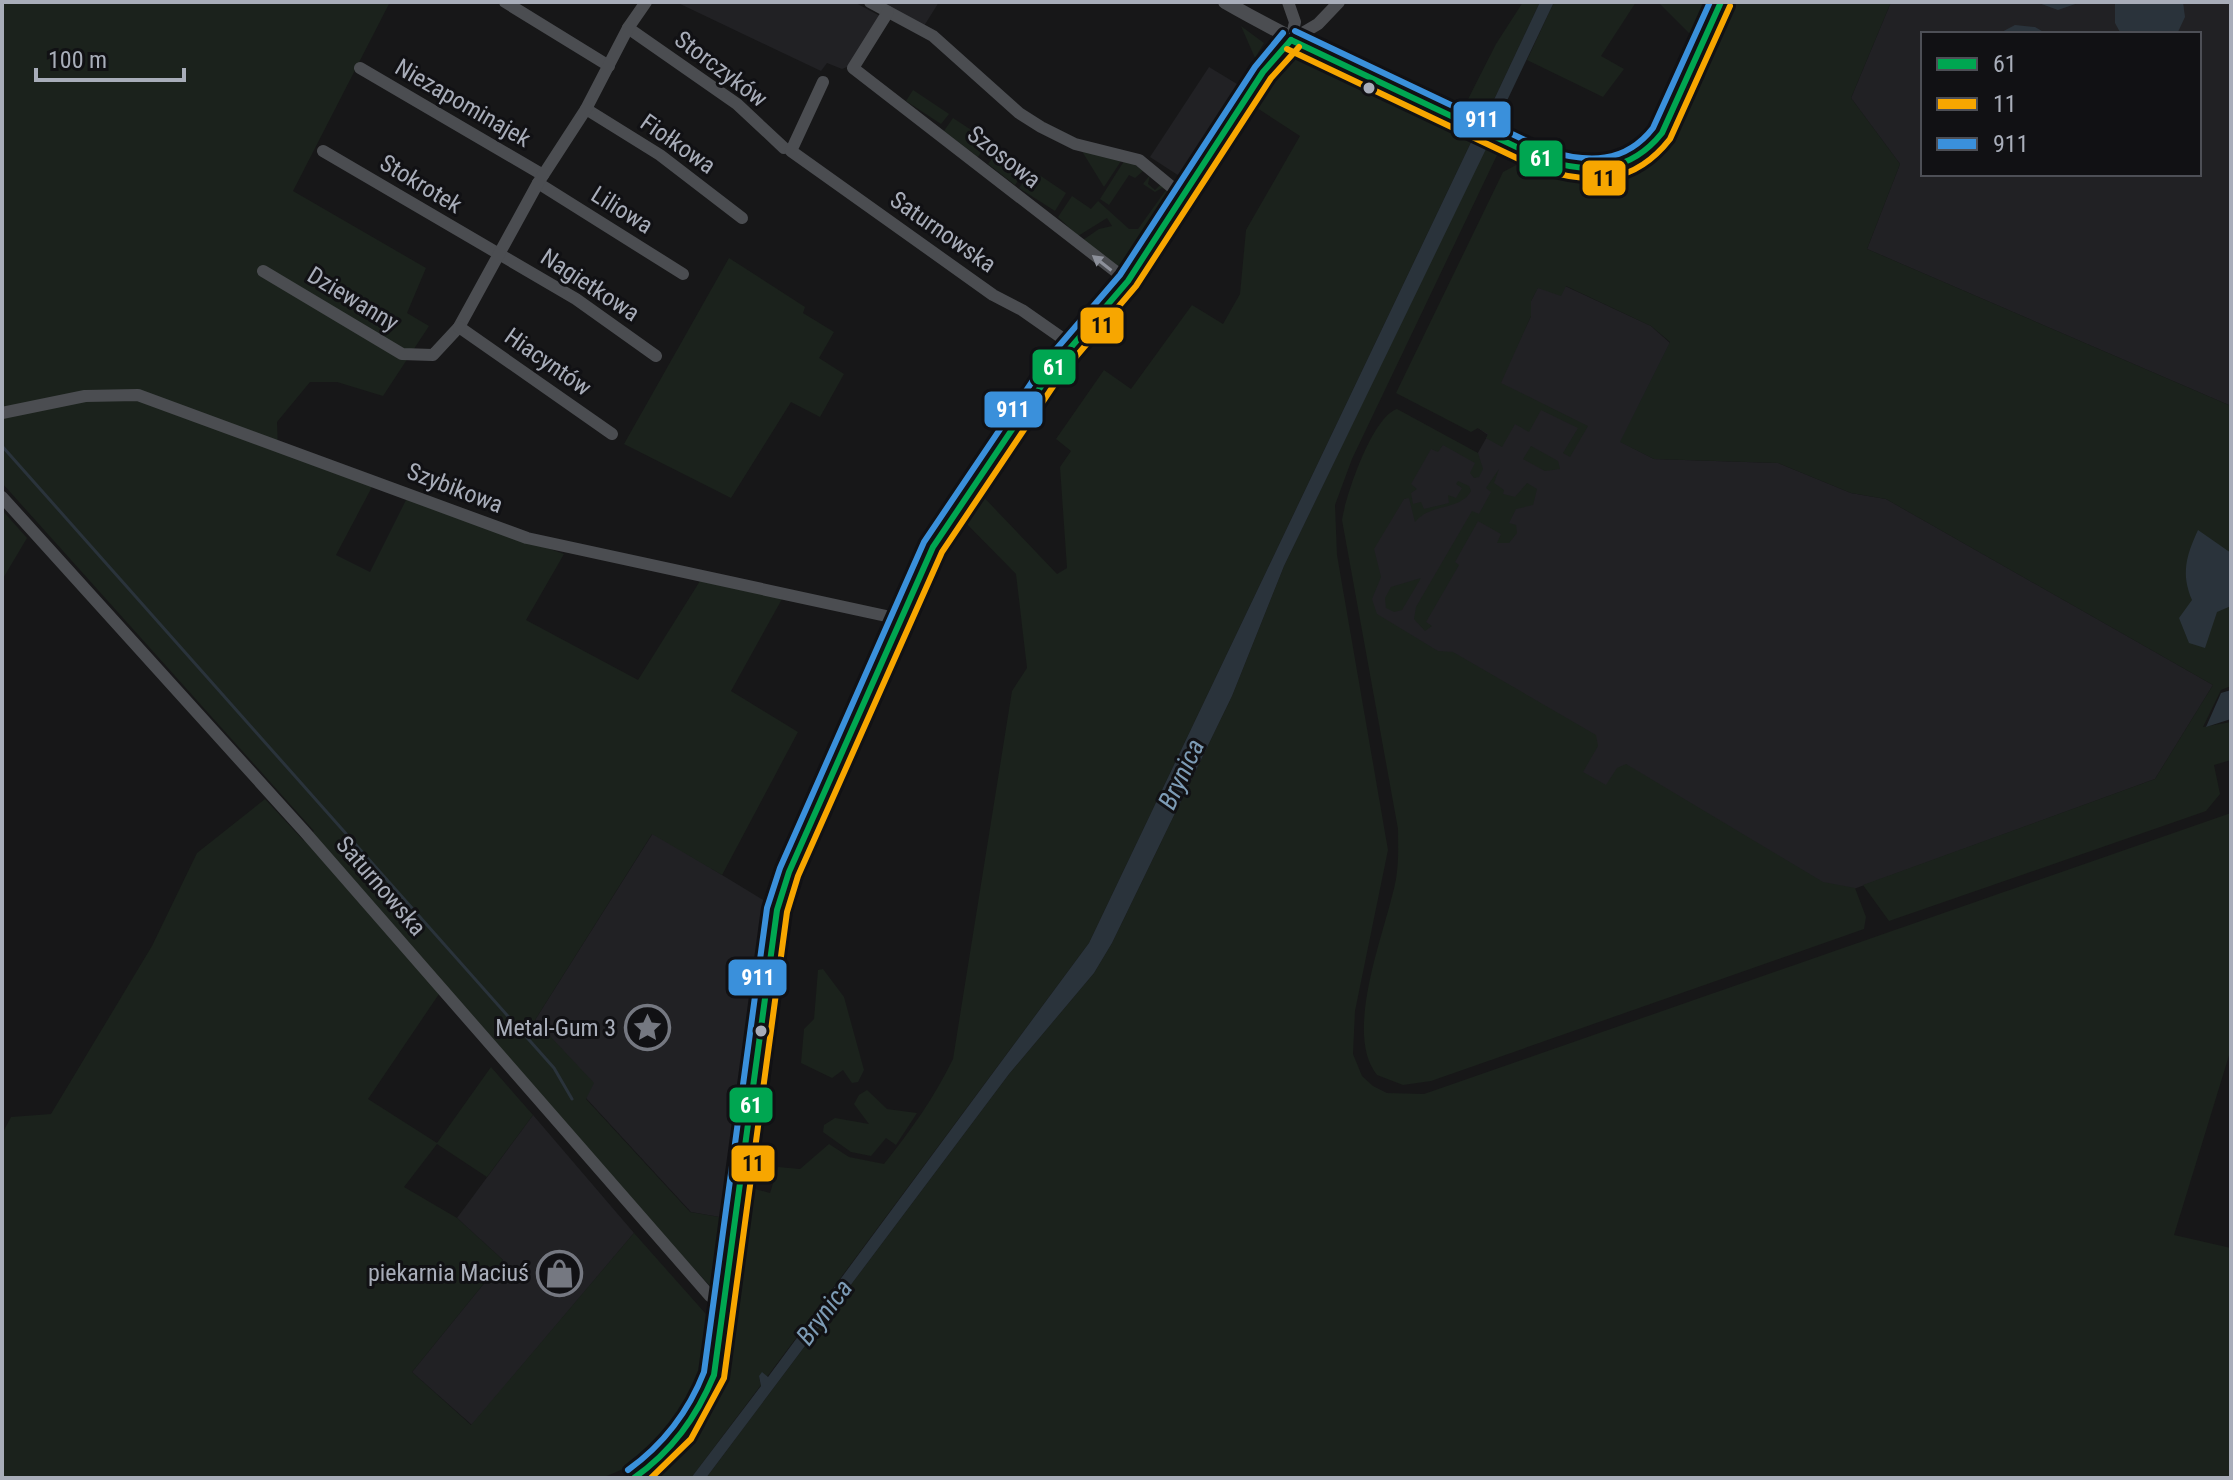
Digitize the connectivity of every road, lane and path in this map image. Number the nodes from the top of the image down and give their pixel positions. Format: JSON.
{"nodes":[{"id":1,"x":505,"y":2,"type":"edge"},
{"id":2,"x":646,"y":2,"type":"edge"},
{"id":3,"x":870,"y":2,"type":"edge"},
{"id":4,"x":1225,"y":2,"type":"edge"},
{"id":5,"x":1288,"y":2,"type":"edge"},
{"id":6,"x":1339,"y":2,"type":"edge"},
{"id":7,"x":1721,"y":2,"type":"edge"},
{"id":8,"x":888,"y":12,"type":"junction"},
{"id":9,"x":628,"y":28,"type":"junction"},
{"id":10,"x":1291,"y":40,"type":"junction"},
{"id":11,"x":609,"y":66,"type":"junction"},
{"id":12,"x":360,"y":68,"type":"dead end"},
{"id":13,"x":823,"y":82,"type":"dead end"},
{"id":14,"x":586,"y":109,"type":"junction"},
{"id":15,"x":788,"y":150,"type":"junction"},
{"id":16,"x":323,"y":151,"type":"dead end"},
{"id":17,"x":540,"y":179,"type":"junction"},
{"id":18,"x":1185,"y":198,"type":"junction"},
{"id":19,"x":742,"y":218,"type":"dead end"},
{"id":20,"x":498,"y":253,"type":"junction"},
{"id":21,"x":263,"y":271,"type":"dead end"},
{"id":22,"x":683,"y":274,"type":"dead end"},
{"id":23,"x":1128,"y":281,"type":"junction"},
{"id":24,"x":459,"y":327,"type":"junction"},
{"id":25,"x":1072,"y":345,"type":"junction"},
{"id":26,"x":656,"y":356,"type":"dead end"},
{"id":27,"x":2,"y":413,"type":"edge"},
{"id":28,"x":612,"y":434,"type":"dead end"},
{"id":29,"x":2,"y":497,"type":"edge"},
{"id":30,"x":900,"y":619,"type":"junction"},
{"id":31,"x":725,"y":1303,"type":"junction"},
{"id":32,"x":634,"y":1478,"type":"edge"}],
"edges":[{"from":1,"to":11,"type":"street"},
{"from":2,"to":9,"type":"street","name":"Dziewanny"},
{"from":3,"to":8,"type":"street"},
{"from":4,"to":10,"type":"street"},
{"from":5,"to":10,"type":"street"},
{"from":6,"to":10,"type":"street"},
{"from":7,"to":10,"type":"street"},
{"from":8,"to":18,"type":"street"},
{"from":23,"to":8,"type":"street","name":"Szosowa","one_way":true},
{"from":9,"to":11,"type":"street","name":"Dziewanny"},
{"from":9,"to":15,"type":"street","name":"Storczyków"},
{"from":10,"to":18,"type":"street"},
{"from":11,"to":14,"type":"street","name":"Dziewanny"},
{"from":12,"to":17,"type":"street","name":"Niezapominajek"},
{"from":13,"to":15,"type":"street"},
{"from":14,"to":17,"type":"street","name":"Dziewanny"},
{"from":14,"to":19,"type":"street","name":"Fiołkowa"},
{"from":15,"to":25,"type":"street","name":"Saturnowska"},
{"from":16,"to":20,"type":"street","name":"Stokrotek"},
{"from":17,"to":20,"type":"street","name":"Dziewanny"},
{"from":17,"to":22,"type":"street","name":"Liliowa"},
{"from":18,"to":23,"type":"street"},
{"from":20,"to":24,"type":"street","name":"Dziewanny"},
{"from":20,"to":26,"type":"street","name":"Nagietkowa"},
{"from":21,"to":24,"type":"street","name":"Dziewanny"},
{"from":23,"to":25,"type":"street"},
{"from":24,"to":28,"type":"street","name":"Hiacyntów"},
{"from":25,"to":30,"type":"street"},
{"from":27,"to":30,"type":"street","name":"Szybikowa"},
{"from":29,"to":31,"type":"street","name":"Saturnowska"},
{"from":30,"to":31,"type":"street"},
{"from":31,"to":32,"type":"street"}]}
